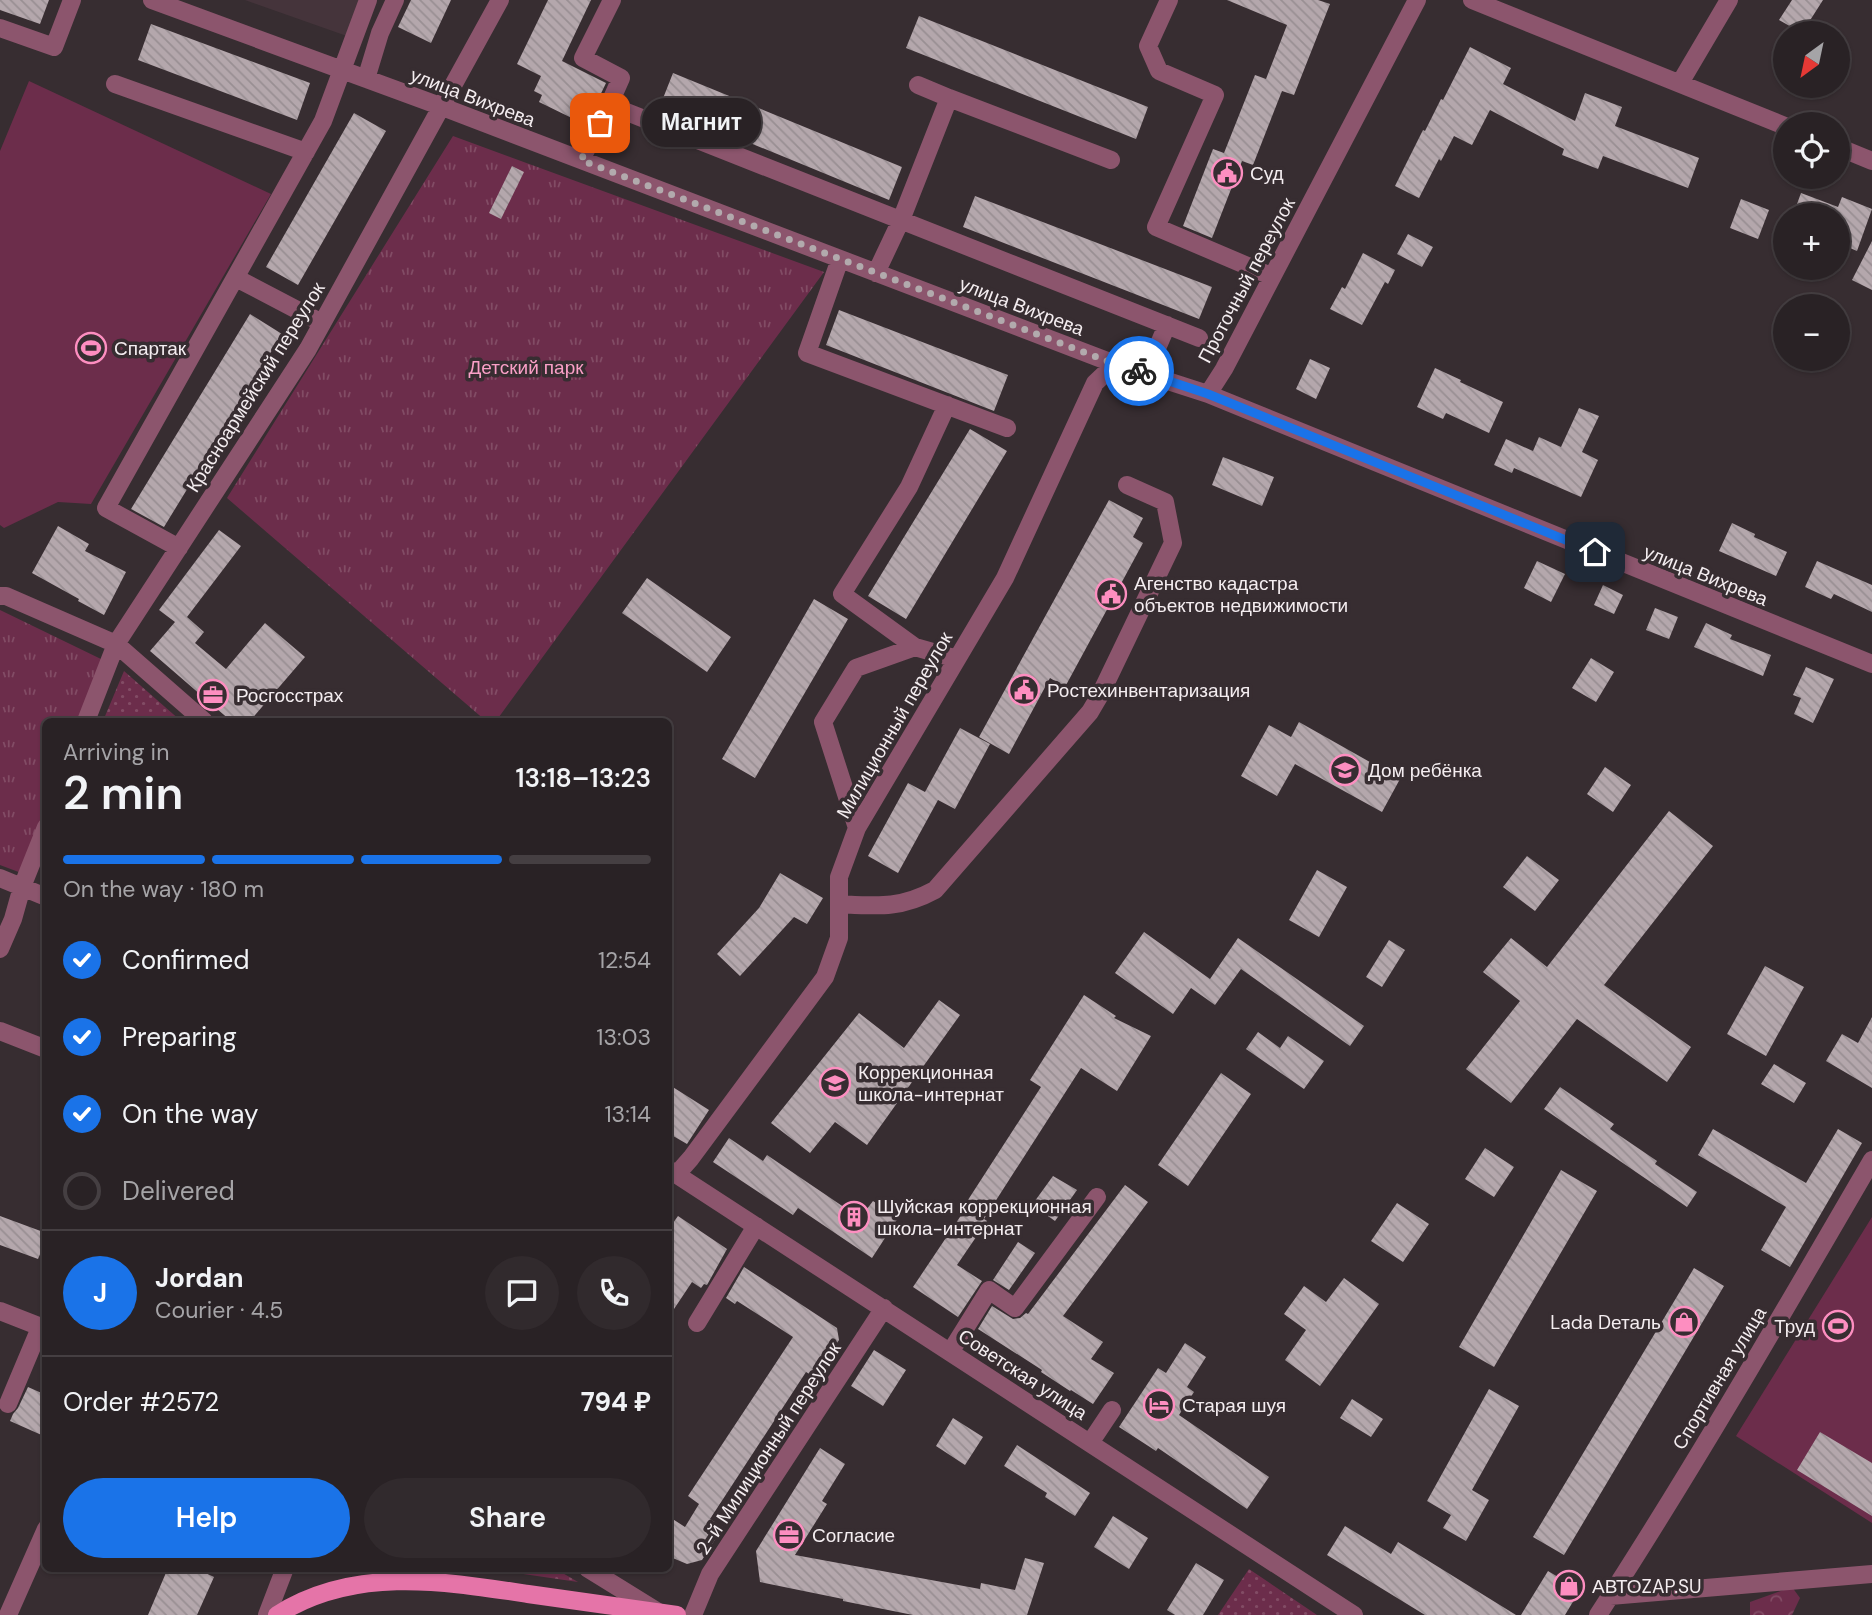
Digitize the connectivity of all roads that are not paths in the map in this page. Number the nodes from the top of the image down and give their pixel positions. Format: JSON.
{"nodes":[{"id":1,"x":72,"y":0,"type":"edge"},
{"id":2,"x":152,"y":0,"type":"edge"},
{"id":3,"x":368,"y":0,"type":"edge"},
{"id":4,"x":395,"y":0,"type":"edge"},
{"id":5,"x":500,"y":0,"type":"edge"},
{"id":6,"x":612,"y":0,"type":"edge"},
{"id":7,"x":1169,"y":0,"type":"edge"},
{"id":8,"x":1417,"y":0,"type":"edge"},
{"id":9,"x":1472,"y":0,"type":"edge"},
{"id":10,"x":1729,"y":0,"type":"edge"},
{"id":11,"x":0,"y":28,"type":"edge"},
{"id":12,"x":343,"y":71,"type":"junction"},
{"id":13,"x":366,"y":79,"type":"junction"},
{"id":14,"x":1680,"y":83,"type":"junction"},
{"id":15,"x":115,"y":84,"type":"dead end"},
{"id":16,"x":918,"y":85,"type":"dead end"},
{"id":17,"x":949,"y":98,"type":"junction"},
{"id":18,"x":609,"y":105,"type":"junction"},
{"id":19,"x":440,"y":106,"type":"junction"},
{"id":20,"x":1773,"y":121,"type":"edge"},
{"id":21,"x":306,"y":152,"type":"junction"},
{"id":22,"x":1850,"y":152,"type":"edge"},
{"id":23,"x":581,"y":160,"type":"junction"},
{"id":24,"x":1111,"y":160,"type":"dead end"},
{"id":25,"x":1872,"y":161,"type":"edge"},
{"id":26,"x":901,"y":220,"type":"junction"},
{"id":27,"x":840,"y":259,"type":"junction"},
{"id":28,"x":876,"y":273,"type":"junction"},
{"id":29,"x":1271,"y":276,"type":"junction"},
{"id":30,"x":236,"y":278,"type":"junction"},
{"id":31,"x":321,"y":323,"type":"junction"},
{"id":32,"x":1167,"y":325,"type":"junction"},
{"id":33,"x":1199,"y":338,"type":"dead end"},
{"id":34,"x":1115,"y":364,"type":"junction"},
{"id":35,"x":1146,"y":374,"type":"junction"},
{"id":36,"x":1208,"y":394,"type":"junction"},
{"id":37,"x":947,"y":405,"type":"junction"},
{"id":38,"x":1007,"y":428,"type":"dead end"},
{"id":39,"x":1127,"y":485,"type":"dead end"},
{"id":40,"x":178,"y":548,"type":"junction"},
{"id":41,"x":0,"y":596,"type":"edge"},
{"id":42,"x":116,"y":645,"type":"junction"},
{"id":43,"x":915,"y":647,"type":"junction"},
{"id":44,"x":957,"y":659,"type":"junction"},
{"id":45,"x":1872,"y":664,"type":"edge"},
{"id":46,"x":87,"y":718,"type":"edge"},
{"id":47,"x":201,"y":718,"type":"edge"},
{"id":48,"x":857,"y":828,"type":"junction"},
{"id":49,"x":42,"y":837,"type":"edge"},
{"id":50,"x":0,"y":878,"type":"edge"},
{"id":51,"x":22,"y":887,"type":"junction"},
{"id":52,"x":42,"y":895,"type":"edge"},
{"id":53,"x":839,"y":904,"type":"junction"},
{"id":54,"x":0,"y":950,"type":"edge"},
{"id":55,"x":0,"y":1031,"type":"edge"},
{"id":56,"x":42,"y":1047,"type":"edge"},
{"id":57,"x":1872,"y":1160,"type":"edge"},
{"id":58,"x":673,"y":1172,"type":"edge"},
{"id":59,"x":1097,"y":1197,"type":"dead end"},
{"id":60,"x":756,"y":1226,"type":"junction"},
{"id":61,"x":884,"y":1308,"type":"junction"},
{"id":62,"x":0,"y":1311,"type":"edge"},
{"id":63,"x":697,"y":1323,"type":"dead end"},
{"id":64,"x":41,"y":1332,"type":"edge"},
{"id":65,"x":951,"y":1351,"type":"junction"},
{"id":66,"x":8,"y":1404,"type":"dead end"},
{"id":67,"x":1111,"y":1410,"type":"dead end"},
{"id":68,"x":1090,"y":1443,"type":"junction"},
{"id":69,"x":42,"y":1538,"type":"edge"},
{"id":70,"x":283,"y":1572,"type":"edge"},
{"id":71,"x":593,"y":1572,"type":"edge"},
{"id":72,"x":1872,"y":1574,"type":"edge"},
{"id":73,"x":1610,"y":1597,"type":"junction"},
{"id":74,"x":658,"y":1612,"type":"junction"},
{"id":75,"x":8,"y":1615,"type":"edge"},
{"id":76,"x":267,"y":1615,"type":"edge"},
{"id":77,"x":277,"y":1615,"type":"edge"},
{"id":78,"x":677,"y":1615,"type":"edge"},
{"id":79,"x":693,"y":1615,"type":"edge"},
{"id":80,"x":1354,"y":1615,"type":"edge"},
{"id":81,"x":1598,"y":1615,"type":"edge"}],
"edges":[{"from":1,"to":11,"type":"street"},
{"from":2,"to":12,"type":"street","name":"улица Вихрева"},
{"from":3,"to":12,"type":"street"},
{"from":4,"to":13,"type":"street"},
{"from":5,"to":19,"type":"street","name":"Красноармейский переулок"},
{"from":6,"to":18,"type":"street"},
{"from":7,"to":29,"type":"street"},
{"from":8,"to":29,"type":"street","name":"Проточный переулок"},
{"from":9,"to":14,"type":"street"},
{"from":10,"to":14,"type":"street"},
{"from":12,"to":13,"type":"street","name":"улица Вихрева"},
{"from":12,"to":21,"type":"street"},
{"from":13,"to":19,"type":"street","name":"улица Вихрева"},
{"from":14,"to":20,"type":"street"},
{"from":15,"to":21,"type":"street"},
{"from":16,"to":17,"type":"street"},
{"from":17,"to":24,"type":"street"},
{"from":17,"to":26,"type":"street"},
{"from":18,"to":23,"type":"street"},
{"from":18,"to":26,"type":"street"},
{"from":19,"to":23,"type":"street","name":"улица Вихрева"},
{"from":19,"to":31,"type":"street","name":"Красноармейский переулок"},
{"from":21,"to":30,"type":"street"},
{"from":22,"to":25,"type":"street"},
{"from":23,"to":27,"type":"street","name":"улица Вихрева"},
{"from":26,"to":28,"type":"street"},
{"from":26,"to":32,"type":"street"},
{"from":27,"to":28,"type":"street","name":"улица Вихрева"},
{"from":27,"to":37,"type":"street"},
{"from":28,"to":34,"type":"street","name":"улица Вихрева"},
{"from":29,"to":36,"type":"street","name":"Проточный переулок"},
{"from":30,"to":31,"type":"street"},
{"from":30,"to":40,"type":"street"},
{"from":31,"to":40,"type":"street","name":"Красноармейский переулок"},
{"from":32,"to":33,"type":"street"},
{"from":32,"to":35,"type":"street"},
{"from":34,"to":35,"type":"street","name":"улица Вихрева"},
{"from":34,"to":44,"type":"street","name":"Милиционный переулок"},
{"from":35,"to":36,"type":"street","name":"улица Вихрева"},
{"from":36,"to":45,"type":"street","name":"улица Вихрева"},
{"from":37,"to":38,"type":"street"},
{"from":37,"to":43,"type":"street"},
{"from":39,"to":53,"type":"street"},
{"from":40,"to":42,"type":"street","name":"Красноармейский переулок"},
{"from":41,"to":42,"type":"street"},
{"from":42,"to":46,"type":"street","name":"Красноармейский переулок"},
{"from":42,"to":47,"type":"street"},
{"from":43,"to":44,"type":"street"},
{"from":43,"to":48,"type":"street"},
{"from":44,"to":48,"type":"street","name":"Милиционный переулок"},
{"from":48,"to":53,"type":"street","name":"Милиционный переулок"},
{"from":49,"to":51,"type":"street"},
{"from":50,"to":51,"type":"street"},
{"from":51,"to":52,"type":"street"},
{"from":51,"to":54,"type":"street"},
{"from":53,"to":58,"type":"street","name":"Милиционный переулок"},
{"from":55,"to":56,"type":"street"},
{"from":57,"to":73,"type":"street","name":"Спортивная улица"},
{"from":58,"to":60,"type":"street","name":"Советская улица"},
{"from":59,"to":65,"type":"street"},
{"from":60,"to":61,"type":"street","name":"Советская улица"},
{"from":60,"to":63,"type":"street"},
{"from":61,"to":65,"type":"street","name":"Советская улица"},
{"from":61,"to":79,"type":"street","name":"2-й Милиционный переулок"},
{"from":62,"to":64,"type":"street"},
{"from":64,"to":66,"type":"street"},
{"from":65,"to":68,"type":"street","name":"Советская улица"},
{"from":67,"to":68,"type":"street"},
{"from":68,"to":80,"type":"street","name":"Советская улица"},
{"from":69,"to":75,"type":"street"},
{"from":70,"to":76,"type":"street"},
{"from":71,"to":74,"type":"street"},
{"from":72,"to":73,"type":"street"},
{"from":73,"to":81,"type":"street","name":"Спортивная улица"},
{"from":74,"to":77,"type":"main road"},
{"from":74,"to":78,"type":"main road"}]}
